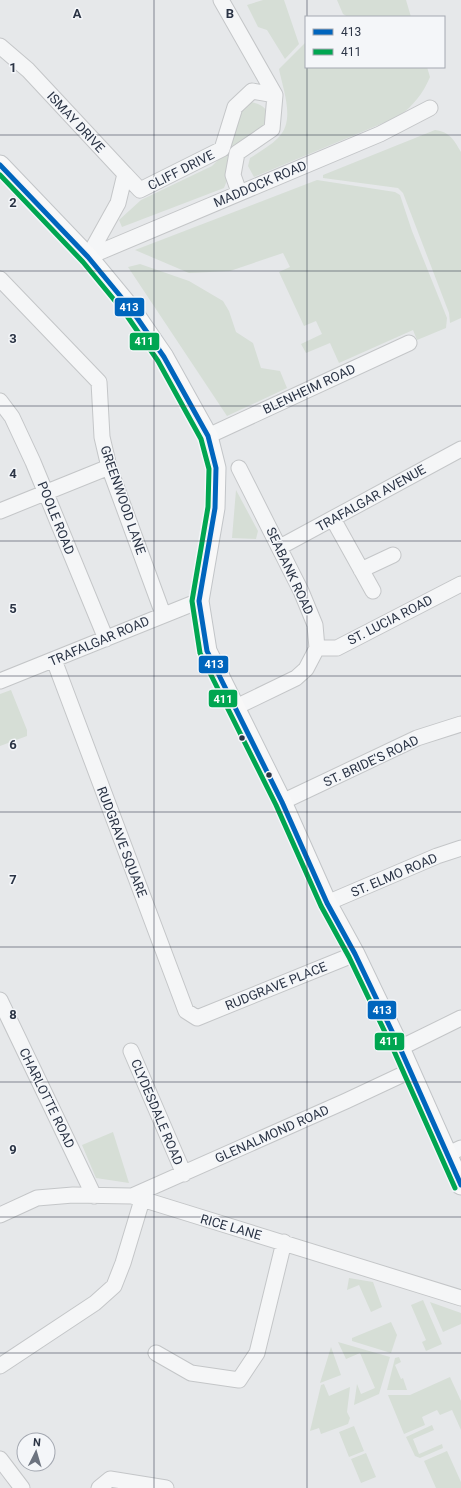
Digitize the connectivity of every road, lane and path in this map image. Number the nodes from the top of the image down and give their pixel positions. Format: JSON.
{"nodes":[{"id":1,"x":221,"y":0,"type":"edge"},
{"id":2,"x":0,"y":46,"type":"edge"},
{"id":3,"x":275,"y":95,"type":"junction"},
{"id":4,"x":430,"y":108,"type":"dead end"},
{"id":5,"x":0,"y":166,"type":"edge"},
{"id":6,"x":125,"y":174,"type":"junction"},
{"id":7,"x":239,"y":192,"type":"junction"},
{"id":8,"x":88,"y":257,"type":"junction"},
{"id":9,"x":0,"y":279,"type":"edge"},
{"id":10,"x":409,"y":343,"type":"dead end"},
{"id":11,"x":0,"y":400,"type":"edge"},
{"id":12,"x":208,"y":436,"type":"junction"},
{"id":13,"x":461,"y":449,"type":"edge"},
{"id":14,"x":109,"y":467,"type":"junction"},
{"id":15,"x":239,"y":468,"type":"dead end"},
{"id":16,"x":45,"y":493,"type":"junction"},
{"id":17,"x":0,"y":511,"type":"edge"},
{"id":18,"x":333,"y":519,"type":"junction"},
{"id":19,"x":280,"y":547,"type":"junction"},
{"id":20,"x":393,"y":555,"type":"dead end"},
{"id":21,"x":361,"y":570,"type":"junction"},
{"id":22,"x":461,"y":584,"type":"edge"},
{"id":23,"x":373,"y":591,"type":"dead end"},
{"id":24,"x":199,"y":601,"type":"junction"},
{"id":25,"x":163,"y":614,"type":"junction"},
{"id":26,"x":106,"y":639,"type":"junction"},
{"id":27,"x":317,"y":648,"type":"junction"},
{"id":28,"x":54,"y":660,"type":"junction"},
{"id":29,"x":0,"y":681,"type":"edge"},
{"id":30,"x":236,"y":707,"type":"junction"},
{"id":31,"x":461,"y":724,"type":"edge"},
{"id":32,"x":282,"y":802,"type":"junction"},
{"id":33,"x":461,"y":848,"type":"edge"},
{"id":34,"x":328,"y":903,"type":"junction"},
{"id":35,"x":355,"y":954,"type":"junction"},
{"id":36,"x":0,"y":1000,"type":"edge"},
{"id":37,"x":197,"y":1018,"type":"joint"},
{"id":38,"x":461,"y":1018,"type":"edge"},
{"id":39,"x":400,"y":1048,"type":"junction"},
{"id":40,"x":131,"y":1051,"type":"dead end"},
{"id":41,"x":410,"y":1070,"type":"junction"},
{"id":42,"x":454,"y":1151,"type":"edge"},
{"id":43,"x":184,"y":1174,"type":"junction"},
{"id":44,"x":461,"y":1185,"type":"edge"},
{"id":45,"x":94,"y":1196,"type":"junction"},
{"id":46,"x":137,"y":1198,"type":"junction"},
{"id":47,"x":0,"y":1215,"type":"edge"},
{"id":48,"x":284,"y":1242,"type":"junction"},
{"id":49,"x":461,"y":1298,"type":"edge"},
{"id":50,"x":156,"y":1353,"type":"dead end"},
{"id":51,"x":0,"y":1366,"type":"edge"},
{"id":52,"x":0,"y":1459,"type":"edge"},
{"id":53,"x":22,"y":1488,"type":"edge"},
{"id":54,"x":99,"y":1488,"type":"edge"},
{"id":55,"x":166,"y":1488,"type":"edge"}],
"edges":[{"from":1,"to":3,"type":"street"},
{"from":2,"to":6,"type":"street","name":"ISMAY DRIVE"},
{"from":3,"to":6,"type":"street","name":"CLIFF DRIVE"},
{"from":3,"to":7,"type":"street"},
{"from":4,"to":7,"type":"street","name":"MADDOCK ROAD"},
{"from":5,"to":8,"type":"main road"},
{"from":6,"to":8,"type":"street"},
{"from":7,"to":8,"type":"street","name":"MADDOCK ROAD"},
{"from":8,"to":12,"type":"main road"},
{"from":9,"to":14,"type":"street","name":"GREENWOOD LANE"},
{"from":10,"to":12,"type":"street","name":"BLENHEIM ROAD"},
{"from":11,"to":16,"type":"street","name":"POOLE ROAD"},
{"from":12,"to":24,"type":"main road"},
{"from":13,"to":18,"type":"street","name":"TRAFALGAR AVENUE"},
{"from":14,"to":16,"type":"street"},
{"from":14,"to":25,"type":"street","name":"GREENWOOD LANE"},
{"from":15,"to":19,"type":"street","name":"SEABANK ROAD"},
{"from":16,"to":17,"type":"street"},
{"from":16,"to":26,"type":"street","name":"POOLE ROAD"},
{"from":18,"to":19,"type":"street","name":"TRAFALGAR AVENUE"},
{"from":18,"to":21,"type":"street"},
{"from":19,"to":27,"type":"street","name":"SEABANK ROAD"},
{"from":20,"to":21,"type":"street"},
{"from":21,"to":23,"type":"street"},
{"from":22,"to":27,"type":"street","name":"ST. LUCIA ROAD"},
{"from":24,"to":25,"type":"street","name":"TRAFALGAR ROAD"},
{"from":24,"to":30,"type":"main road"},
{"from":25,"to":26,"type":"street","name":"TRAFALGAR ROAD"},
{"from":26,"to":28,"type":"street","name":"TRAFALGAR ROAD"},
{"from":27,"to":30,"type":"street"},
{"from":28,"to":29,"type":"street","name":"TRAFALGAR ROAD"},
{"from":28,"to":37,"type":"street","name":"RUDGRAVE SQUARE"},
{"from":30,"to":32,"type":"main road"},
{"from":31,"to":32,"type":"street","name":"ST. BRIDE'S ROAD"},
{"from":32,"to":34,"type":"main road"},
{"from":33,"to":34,"type":"street","name":"ST. ELMO ROAD"},
{"from":34,"to":35,"type":"main road"},
{"from":35,"to":37,"type":"street","name":"RUDGRAVE PLACE"},
{"from":35,"to":39,"type":"main road"},
{"from":36,"to":45,"type":"street","name":"CHARLOTTE ROAD"},
{"from":38,"to":39,"type":"street"},
{"from":39,"to":41,"type":"main road"},
{"from":40,"to":43,"type":"street","name":"CLYDESDALE ROAD"},
{"from":41,"to":42,"type":"main road"},
{"from":41,"to":43,"type":"street","name":"GLENALMOND ROAD"},
{"from":42,"to":44,"type":"main road"},
{"from":43,"to":46,"type":"street","name":"GLENALMOND ROAD"},
{"from":45,"to":46,"type":"street","name":"RICE LANE"},
{"from":45,"to":47,"type":"street","name":"RICE LANE"},
{"from":46,"to":48,"type":"street","name":"RICE LANE"},
{"from":46,"to":51,"type":"street"},
{"from":48,"to":49,"type":"street","name":"RICE LANE"},
{"from":48,"to":50,"type":"street"},
{"from":52,"to":53,"type":"street"},
{"from":54,"to":55,"type":"street"}]}
